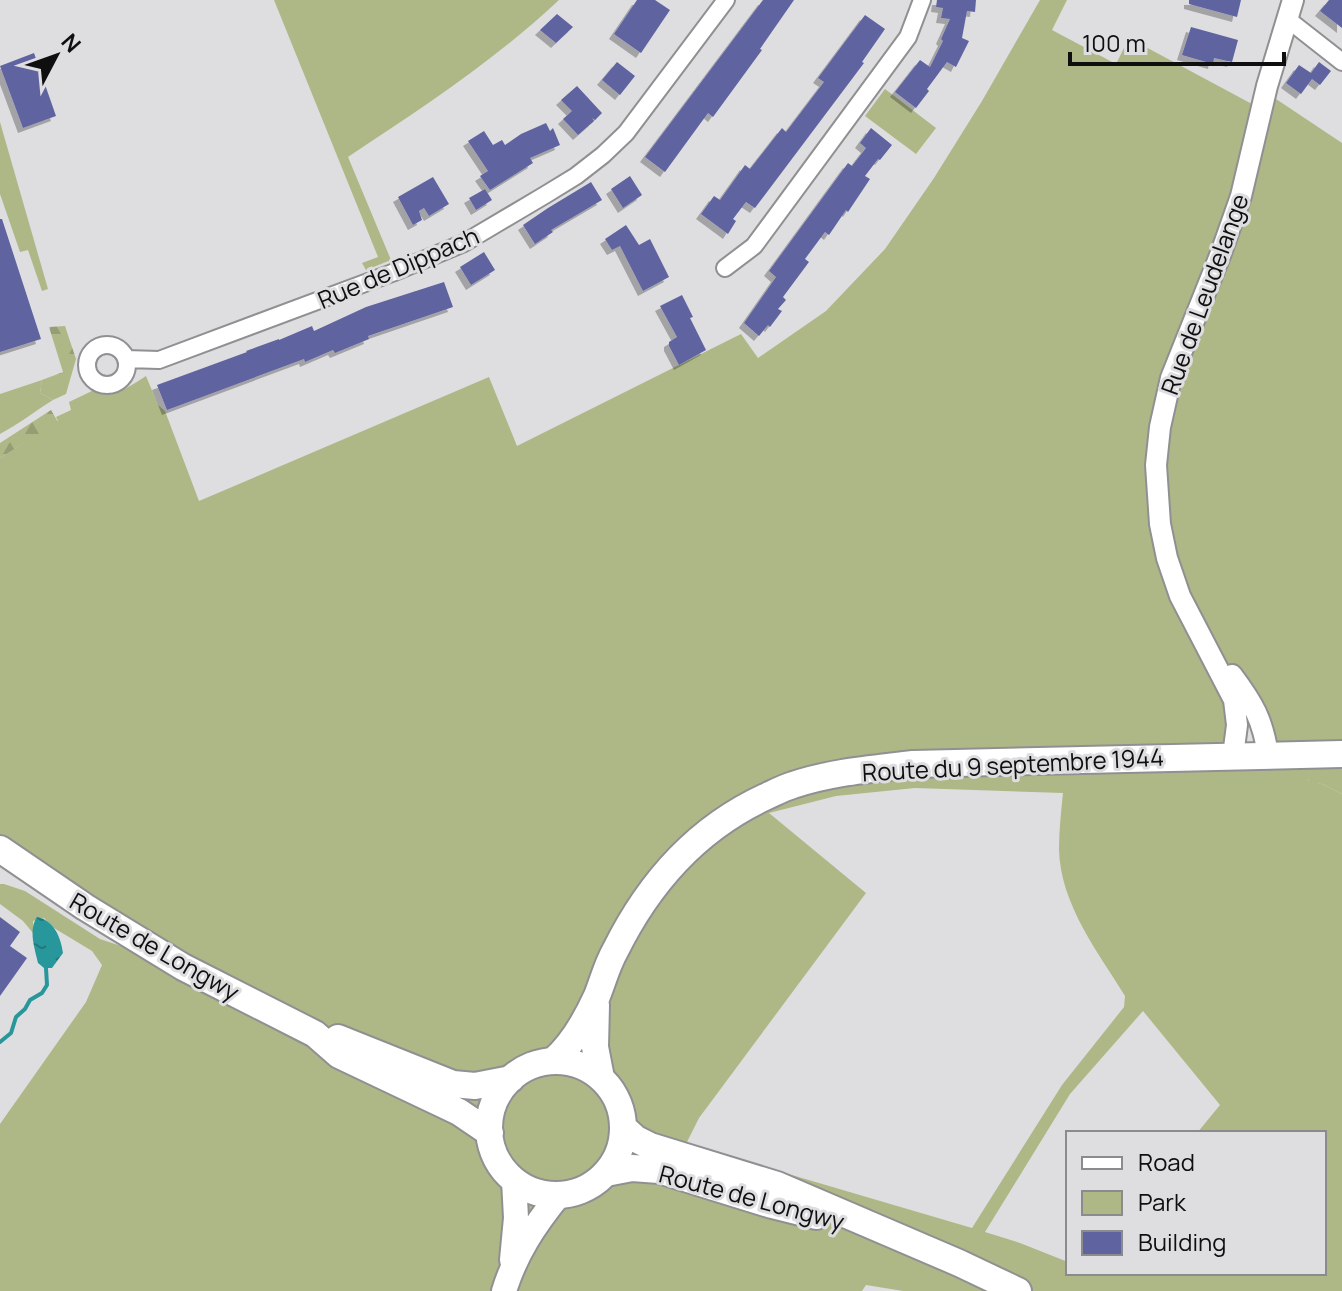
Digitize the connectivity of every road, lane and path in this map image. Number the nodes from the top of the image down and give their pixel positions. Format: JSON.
{"nodes":[{"id":1,"x":726,"y":0,"type":"edge"},
{"id":2,"x":922,"y":0,"type":"edge"},
{"id":3,"x":1289,"y":9,"type":"edge"},
{"id":4,"x":1342,"y":62,"type":"edge"},
{"id":5,"x":725,"y":268,"type":"dead end"},
{"id":6,"x":126,"y":359,"type":"dead end"},
{"id":7,"x":1199,"y":635,"type":"junction"},
{"id":8,"x":1342,"y":754,"type":"edge"},
{"id":9,"x":1268,"y":755,"type":"junction"},
{"id":10,"x":1233,"y":756,"type":"junction"},
{"id":11,"x":0,"y":849,"type":"edge"},
{"id":12,"x":596,"y":997,"type":"junction"},
{"id":13,"x":315,"y":1034,"type":"junction"},
{"id":14,"x":553,"y":1061,"type":"junction"},
{"id":15,"x":601,"y":1078,"type":"junction"},
{"id":16,"x":511,"y":1079,"type":"junction"},
{"id":17,"x":623,"y":1127,"type":"junction"},
{"id":18,"x":490,"y":1133,"type":"junction"},
{"id":19,"x":606,"y":1173,"type":"junction"},
{"id":20,"x":514,"y":1180,"type":"junction"},
{"id":21,"x":559,"y":1195,"type":"junction"},
{"id":22,"x":897,"y":1236,"type":"junction"},
{"id":23,"x":512,"y":1266,"type":"junction"},
{"id":24,"x":504,"y":1291,"type":"edge"},
{"id":25,"x":1018,"y":1291,"type":"edge"}],
"edges":[{"from":1,"to":6,"type":"street","name":"Rue de Dippach"},
{"from":2,"to":5,"type":"street"},
{"from":3,"to":4,"type":"street"},
{"from":3,"to":7,"type":"street","name":"Rue de Leudelange"},
{"from":7,"to":9,"type":"street","name":"Rue de Leudelange"},
{"from":7,"to":10,"type":"street","name":"Rue de Leudelange"},
{"from":8,"to":9,"type":"main road","name":"Route du 9 septembre 1944"},
{"from":9,"to":10,"type":"main road","name":"Route du 9 septembre 1944"},
{"from":10,"to":12,"type":"main road","name":"Route du 9 septembre 1944"},
{"from":11,"to":13,"type":"main road","name":"Route de Longwy"},
{"from":12,"to":14,"type":"main road","name":"Route du 9 septembre 1944"},
{"from":12,"to":15,"type":"main road"},
{"from":13,"to":16,"type":"main road","name":"Route de Longwy"},
{"from":13,"to":18,"type":"main road","name":"Route de Longwy"},
{"from":14,"to":15,"type":"main road"},
{"from":14,"to":16,"type":"main road"},
{"from":15,"to":17,"type":"main road"},
{"from":16,"to":18,"type":"main road"},
{"from":17,"to":19,"type":"main road"},
{"from":17,"to":22,"type":"main road","name":"Route de Longwy"},
{"from":18,"to":20,"type":"main road"},
{"from":19,"to":21,"type":"main road"},
{"from":19,"to":22,"type":"main road","name":"Route de Longwy"},
{"from":20,"to":21,"type":"main road"},
{"from":20,"to":23,"type":"main road"},
{"from":21,"to":23,"type":"main road"},
{"from":22,"to":25,"type":"main road","name":"Route de Longwy"},
{"from":23,"to":24,"type":"main road"}]}
